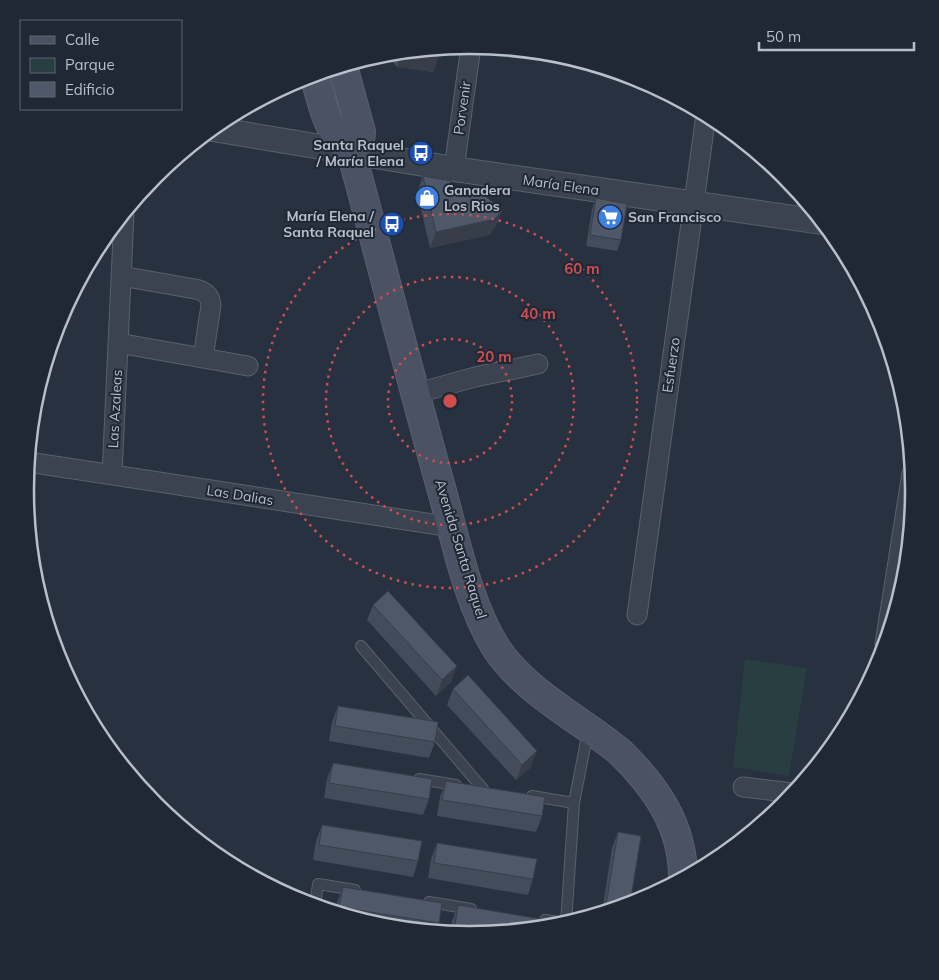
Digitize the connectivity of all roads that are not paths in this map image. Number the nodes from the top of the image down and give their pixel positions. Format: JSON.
{"nodes":[{"id":1,"x":470,"y":54,"type":"edge"},
{"id":2,"x":345,"y":72,"type":"edge"},
{"id":3,"x":316,"y":82,"type":"edge"},
{"id":4,"x":705,"y":124,"type":"edge"},
{"id":5,"x":224,"y":130,"type":"edge"},
{"id":6,"x":351,"y":151,"type":"junction"},
{"id":7,"x":454,"y":170,"type":"junction"},
{"id":8,"x":694,"y":204,"type":"junction"},
{"id":9,"x":811,"y":220,"type":"edge"},
{"id":10,"x":123,"y":226,"type":"edge"},
{"id":11,"x":121,"y":276,"type":"junction"},
{"id":12,"x":118,"y":343,"type":"junction"},
{"id":13,"x":203,"y":358,"type":"junction"},
{"id":14,"x":538,"y":364,"type":"dead end"},
{"id":15,"x":248,"y":366,"type":"dead end"},
{"id":16,"x":414,"y":394,"type":"junction"},
{"id":17,"x":35,"y":463,"type":"edge"},
{"id":18,"x":112,"y":475,"type":"junction"},
{"id":19,"x":452,"y":527,"type":"junction"},
{"id":20,"x":903,"y":528,"type":"edge"},
{"id":21,"x":894,"y":587,"type":"edge"},
{"id":22,"x":637,"y":615,"type":"dead end"},
{"id":23,"x":361,"y":646,"type":"dead end"},
{"id":24,"x":589,"y":728,"type":"junction"},
{"id":25,"x":407,"y":777,"type":"edge"},
{"id":26,"x":744,"y":787,"type":"dead end"},
{"id":27,"x":784,"y":792,"type":"edge"},
{"id":28,"x":520,"y":795,"type":"edge"},
{"id":29,"x":574,"y":803,"type":"junction"},
{"id":30,"x":683,"y":869,"type":"edge"},
{"id":31,"x":367,"y":892,"type":"edge"},
{"id":32,"x":316,"y":898,"type":"edge"},
{"id":33,"x":416,"y":900,"type":"edge"},
{"id":34,"x":483,"y":910,"type":"edge"},
{"id":35,"x":567,"y":914,"type":"edge"},
{"id":36,"x":531,"y":918,"type":"edge"},
{"id":37,"x":541,"y":919,"type":"edge"}],
"edges":[{"from":1,"to":7,"type":"street","name":"Porvenir"},
{"from":2,"to":6,"type":"main road"},
{"from":3,"to":6,"type":"main road","name":"Avenida Santa Raquel"},
{"from":4,"to":8,"type":"street","name":"Esfuerzo"},
{"from":5,"to":6,"type":"street","name":"María Elena"},
{"from":6,"to":7,"type":"street","name":"María Elena"},
{"from":6,"to":16,"type":"main road","name":"Avenida Santa Raquel"},
{"from":7,"to":8,"type":"street","name":"María Elena"},
{"from":8,"to":9,"type":"street","name":"María Elena"},
{"from":8,"to":22,"type":"street","name":"Esfuerzo"},
{"from":10,"to":11,"type":"street","name":"Las Azaleas"},
{"from":11,"to":12,"type":"street","name":"Las Azaleas"},
{"from":11,"to":13,"type":"street"},
{"from":12,"to":13,"type":"street"},
{"from":12,"to":18,"type":"street","name":"Las Azaleas"},
{"from":13,"to":15,"type":"street"},
{"from":14,"to":16,"type":"street"},
{"from":16,"to":19,"type":"main road","name":"Avenida Santa Raquel"},
{"from":17,"to":18,"type":"street","name":"Las Dalias"},
{"from":18,"to":19,"type":"street","name":"Las Dalias"},
{"from":19,"to":24,"type":"main road","name":"Avenida Santa Raquel"},
{"from":20,"to":21,"type":"street"},
{"from":23,"to":25,"type":"lane"},
{"from":24,"to":29,"type":"lane"},
{"from":24,"to":30,"type":"main road","name":"Avenida Santa Raquel"},
{"from":26,"to":27,"type":"street"},
{"from":28,"to":29,"type":"lane"},
{"from":29,"to":35,"type":"lane"},
{"from":31,"to":32,"type":"lane"},
{"from":33,"to":34,"type":"lane"},
{"from":36,"to":37,"type":"lane"}]}
